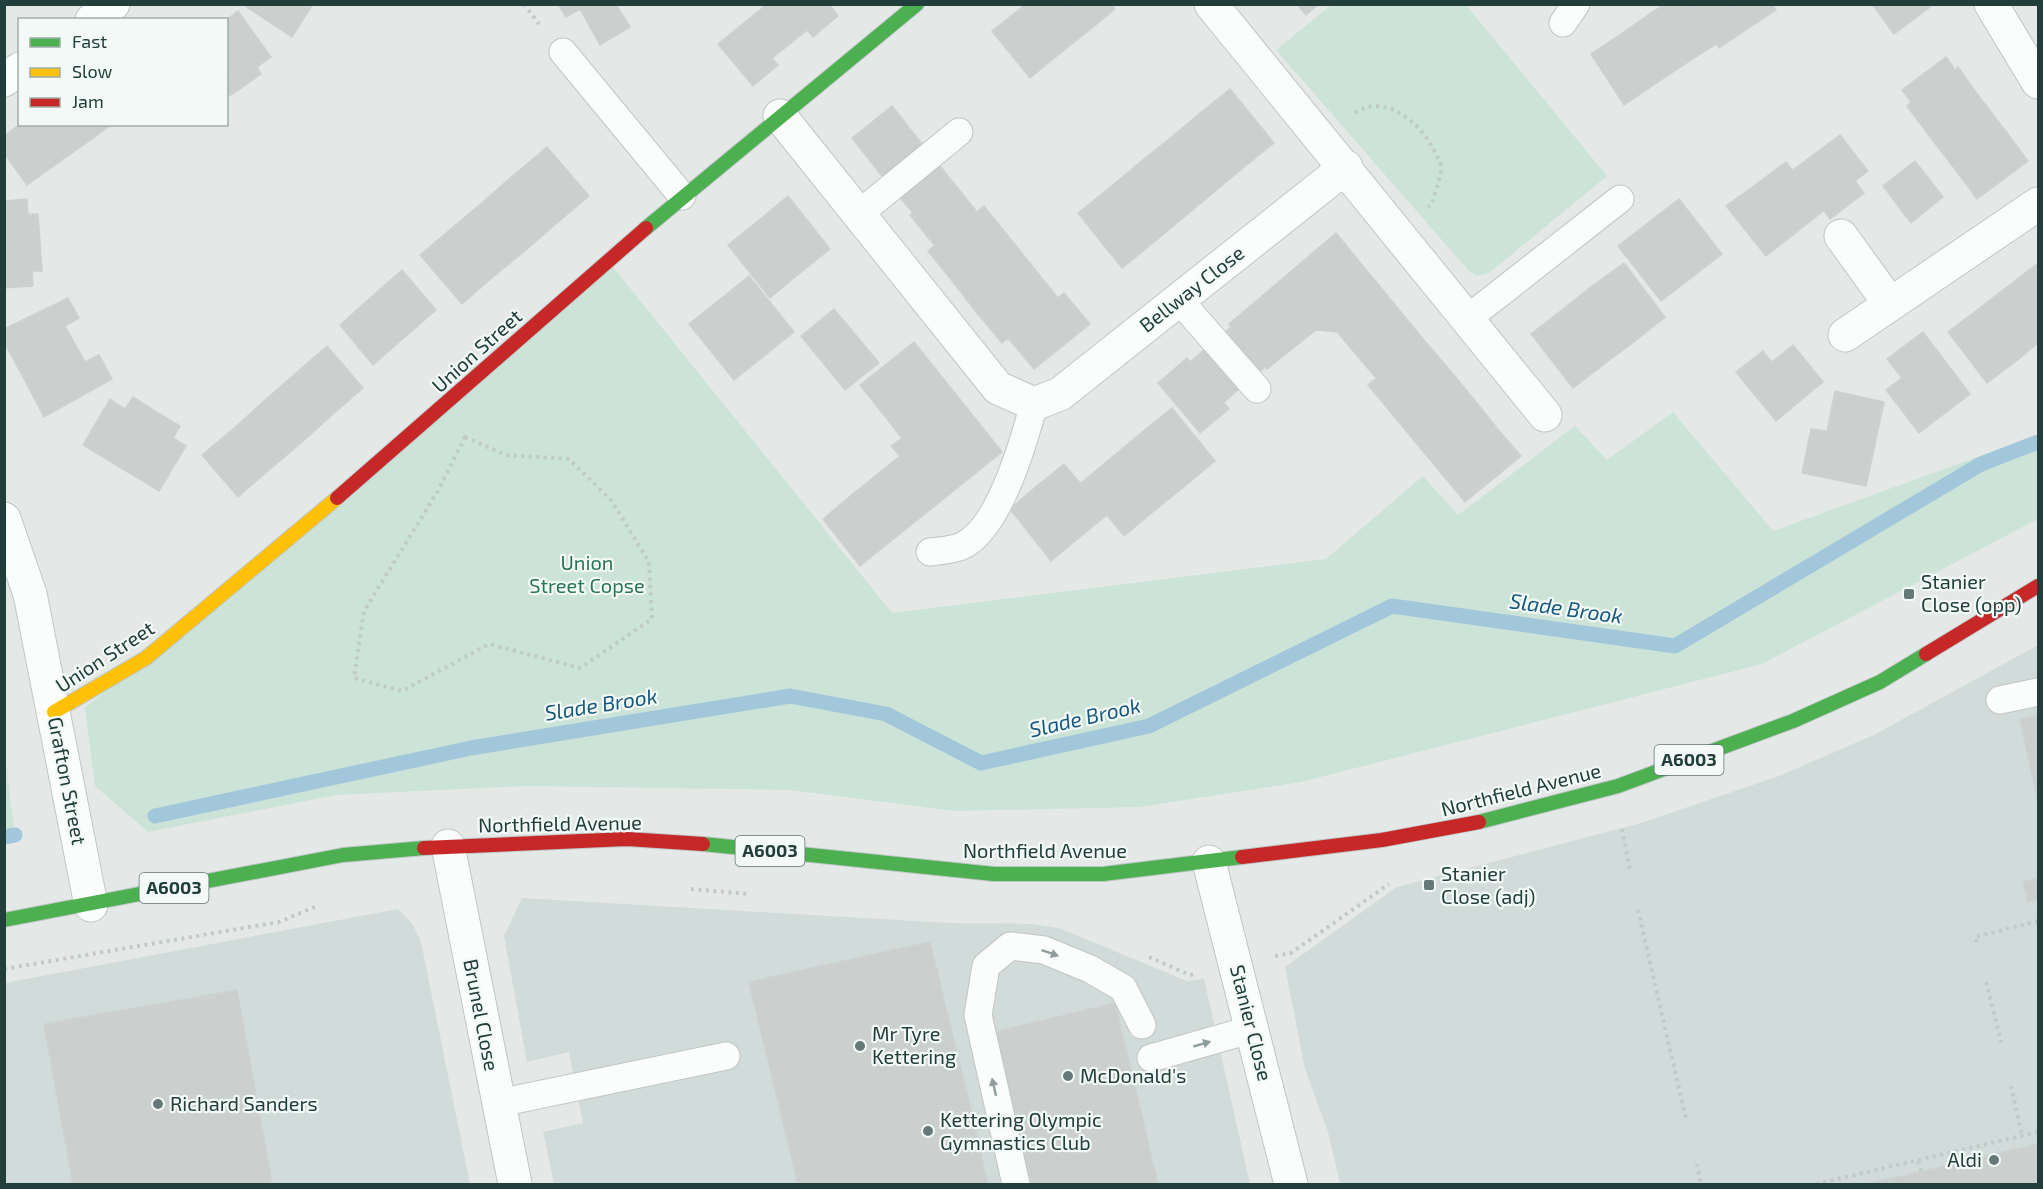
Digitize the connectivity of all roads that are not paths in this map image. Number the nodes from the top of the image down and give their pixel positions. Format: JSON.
{"nodes":[{"id":1,"x":113,"y":4,"type":"edge"},
{"id":2,"x":916,"y":4,"type":"edge"},
{"id":3,"x":1211,"y":4,"type":"edge"},
{"id":4,"x":1991,"y":4,"type":"edge"},
{"id":5,"x":95,"y":18,"type":"edge"},
{"id":6,"x":562,"y":52,"type":"dead end"},
{"id":7,"x":18,"y":70,"type":"edge"},
{"id":8,"x":4,"y":80,"type":"edge"},
{"id":9,"x":2038,"y":82,"type":"edge"},
{"id":10,"x":780,"y":116,"type":"junction"},
{"id":11,"x":959,"y":132,"type":"dead end"},
{"id":12,"x":1346,"y":167,"type":"junction"},
{"id":13,"x":682,"y":196,"type":"junction"},
{"id":14,"x":1620,"y":199,"type":"dead end"},
{"id":15,"x":2038,"y":204,"type":"edge"},
{"id":16,"x":860,"y":213,"type":"junction"},
{"id":17,"x":1841,"y":236,"type":"dead end"},
{"id":18,"x":1179,"y":300,"type":"junction"},
{"id":19,"x":1890,"y":304,"type":"junction"},
{"id":20,"x":1467,"y":319,"type":"junction"},
{"id":21,"x":1845,"y":335,"type":"dead end"},
{"id":22,"x":1257,"y":389,"type":"dead end"},
{"id":23,"x":1034,"y":404,"type":"junction"},
{"id":24,"x":1545,"y":415,"type":"dead end"},
{"id":25,"x":4,"y":519,"type":"edge"},
{"id":26,"x":930,"y":552,"type":"dead end"},
{"id":27,"x":2038,"y":586,"type":"edge"},
{"id":28,"x":2038,"y":692,"type":"edge"},
{"id":29,"x":2000,"y":700,"type":"dead end"},
{"id":30,"x":54,"y":712,"type":"junction"},
{"id":31,"x":448,"y":846,"type":"junction"},
{"id":32,"x":1209,"y":862,"type":"junction"},
{"id":33,"x":91,"y":905,"type":"junction"},
{"id":34,"x":4,"y":920,"type":"edge"},
{"id":35,"x":1142,"y":1025,"type":"dead end"},
{"id":36,"x":1253,"y":1029,"type":"junction"},
{"id":37,"x":726,"y":1056,"type":"dead end"},
{"id":38,"x":1150,"y":1058,"type":"dead end"},
{"id":39,"x":498,"y":1103,"type":"junction"},
{"id":40,"x":515,"y":1185,"type":"edge"},
{"id":41,"x":1016,"y":1185,"type":"edge"},
{"id":42,"x":1291,"y":1185,"type":"edge"}],
"edges":[{"from":1,"to":5,"type":"street"},
{"from":2,"to":10,"type":"main road","name":"Union Street"},
{"from":3,"to":12,"type":"street"},
{"from":4,"to":9,"type":"street"},
{"from":6,"to":13,"type":"lane"},
{"from":7,"to":8,"type":"street"},
{"from":10,"to":13,"type":"main road","name":"Union Street"},
{"from":10,"to":16,"type":"street"},
{"from":11,"to":16,"type":"lane"},
{"from":12,"to":18,"type":"street","name":"Bellway Close"},
{"from":12,"to":20,"type":"street"},
{"from":13,"to":30,"type":"main road","name":"Union Street"},
{"from":14,"to":20,"type":"lane"},
{"from":15,"to":19,"type":"street"},
{"from":16,"to":23,"type":"street"},
{"from":17,"to":19,"type":"street"},
{"from":18,"to":22,"type":"lane"},
{"from":18,"to":23,"type":"street","name":"Bellway Close"},
{"from":19,"to":21,"type":"street"},
{"from":20,"to":24,"type":"street"},
{"from":23,"to":26,"type":"lane"},
{"from":25,"to":30,"type":"street","name":"Grafton Street"},
{"from":27,"to":32,"type":"main road","name":"Northfield Avenue","number":"A6003"},
{"from":28,"to":29,"type":"lane"},
{"from":30,"to":33,"type":"street","name":"Grafton Street"},
{"from":31,"to":32,"type":"main road","name":"Northfield Avenue","number":"A6003"},
{"from":31,"to":33,"type":"main road","name":"Northfield Avenue","number":"A6003"},
{"from":31,"to":39,"type":"street","name":"Brunel Close"},
{"from":32,"to":36,"type":"street","name":"Stanier Close"},
{"from":33,"to":34,"type":"main road","name":"Northfield Avenue","number":"A6003"},
{"from":41,"to":35,"type":"lane","one_way":true},
{"from":38,"to":36,"type":"lane","one_way":true},
{"from":36,"to":42,"type":"street","name":"Stanier Close"},
{"from":37,"to":39,"type":"lane"},
{"from":39,"to":40,"type":"street","name":"Brunel Close"}]}
